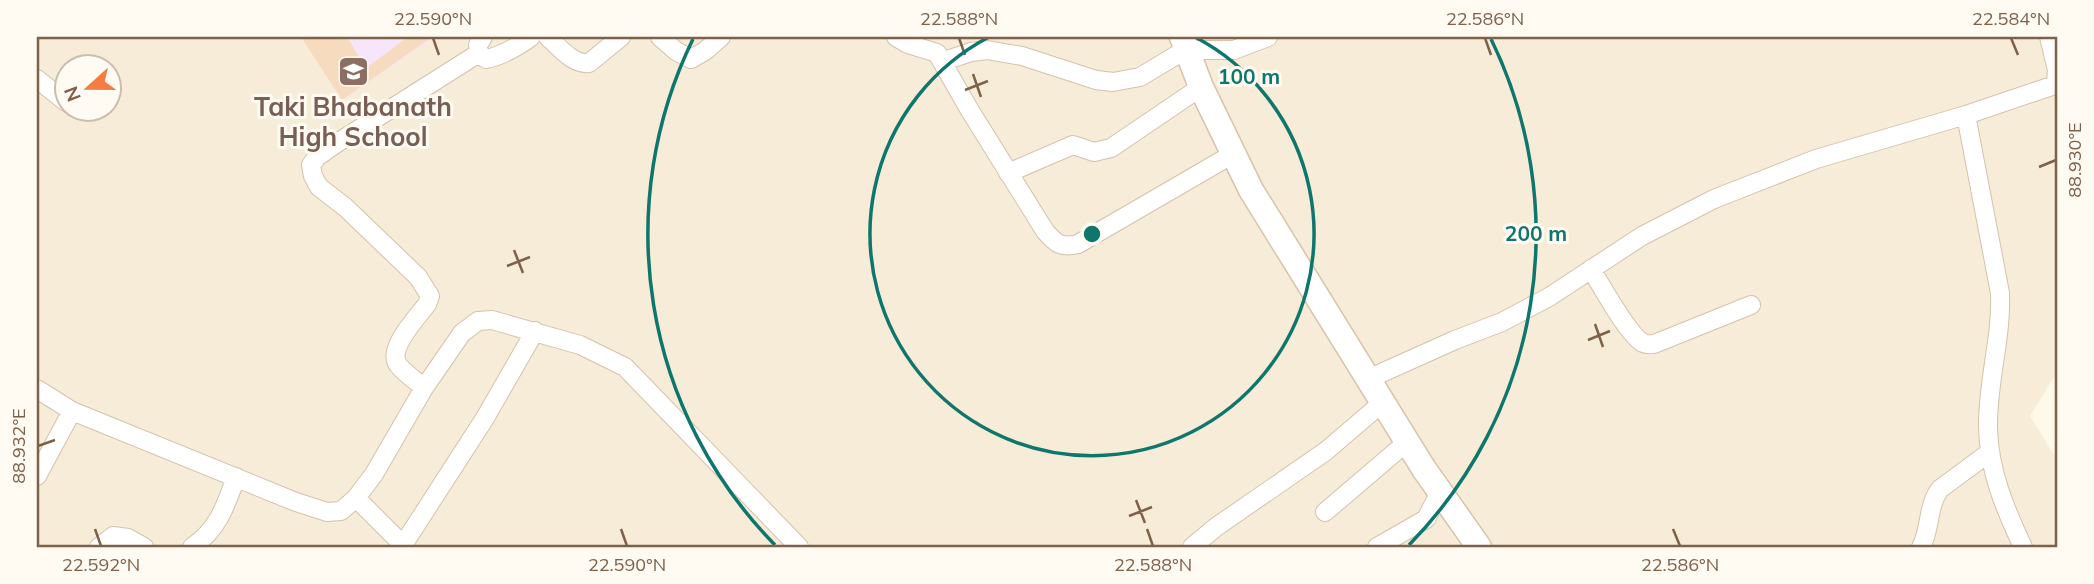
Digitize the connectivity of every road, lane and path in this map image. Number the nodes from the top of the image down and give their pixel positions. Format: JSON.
{"nodes":[{"id":1,"x":531,"y":37,"type":"edge"},
{"id":2,"x":548,"y":37,"type":"edge"},
{"id":3,"x":621,"y":37,"type":"edge"},
{"id":4,"x":660,"y":37,"type":"edge"},
{"id":5,"x":721,"y":37,"type":"edge"},
{"id":6,"x":896,"y":37,"type":"edge"},
{"id":7,"x":1268,"y":37,"type":"edge"},
{"id":8,"x":2049,"y":37,"type":"edge"},
{"id":9,"x":1183,"y":43,"type":"edge"},
{"id":10,"x":481,"y":45,"type":"edge"},
{"id":11,"x":944,"y":61,"type":"junction"},
{"id":12,"x":37,"y":79,"type":"edge"},
{"id":13,"x":1201,"y":87,"type":"junction"},
{"id":14,"x":52,"y":91,"type":"edge"},
{"id":15,"x":1966,"y":115,"type":"junction"},
{"id":16,"x":1233,"y":154,"type":"junction"},
{"id":17,"x":1008,"y":173,"type":"junction"},
{"id":18,"x":1591,"y":269,"type":"junction"},
{"id":19,"x":1751,"y":305,"type":"dead end"},
{"id":20,"x":535,"y":331,"type":"junction"},
{"id":21,"x":1368,"y":379,"type":"junction"},
{"id":22,"x":424,"y":388,"type":"junction"},
{"id":23,"x":37,"y":389,"type":"edge"},
{"id":24,"x":1382,"y":403,"type":"junction"},
{"id":25,"x":72,"y":411,"type":"junction"},
{"id":26,"x":1407,"y":442,"type":"junction"},
{"id":27,"x":1990,"y":452,"type":"junction"},
{"id":28,"x":37,"y":476,"type":"edge"},
{"id":29,"x":236,"y":477,"type":"junction"},
{"id":30,"x":1440,"y":492,"type":"junction"},
{"id":31,"x":356,"y":498,"type":"junction"},
{"id":32,"x":1325,"y":512,"type":"dead end"},
{"id":33,"x":404,"y":546,"type":"edge"},
{"id":34,"x":99,"y":547,"type":"edge"},
{"id":35,"x":144,"y":547,"type":"edge"},
{"id":36,"x":192,"y":547,"type":"edge"},
{"id":37,"x":799,"y":547,"type":"edge"},
{"id":38,"x":1192,"y":547,"type":"edge"},
{"id":39,"x":1377,"y":547,"type":"edge"},
{"id":40,"x":1479,"y":547,"type":"edge"},
{"id":41,"x":1922,"y":547,"type":"edge"},
{"id":42,"x":2023,"y":547,"type":"edge"}],
"edges":[{"from":1,"to":10,"type":"street"},
{"from":2,"to":3,"type":"street"},
{"from":4,"to":5,"type":"street"},
{"from":6,"to":11,"type":"street"},
{"from":7,"to":9,"type":"street"},
{"from":8,"to":15,"type":"street"},
{"from":9,"to":11,"type":"street"},
{"from":9,"to":13,"type":"street"},
{"from":10,"to":22,"type":"street"},
{"from":11,"to":17,"type":"street"},
{"from":12,"to":14,"type":"street"},
{"from":13,"to":16,"type":"street"},
{"from":13,"to":17,"type":"street"},
{"from":15,"to":18,"type":"street"},
{"from":15,"to":27,"type":"street"},
{"from":16,"to":17,"type":"street"},
{"from":16,"to":21,"type":"street"},
{"from":18,"to":19,"type":"street"},
{"from":18,"to":21,"type":"street"},
{"from":20,"to":22,"type":"street"},
{"from":20,"to":33,"type":"street"},
{"from":20,"to":37,"type":"street"},
{"from":21,"to":24,"type":"street"},
{"from":22,"to":31,"type":"street"},
{"from":23,"to":25,"type":"street"},
{"from":24,"to":26,"type":"street"},
{"from":24,"to":38,"type":"street"},
{"from":25,"to":28,"type":"street"},
{"from":25,"to":29,"type":"street"},
{"from":26,"to":30,"type":"street"},
{"from":26,"to":32,"type":"street"},
{"from":27,"to":41,"type":"street"},
{"from":27,"to":42,"type":"street"},
{"from":29,"to":31,"type":"street"},
{"from":29,"to":36,"type":"street"},
{"from":30,"to":39,"type":"street"},
{"from":30,"to":40,"type":"street"},
{"from":31,"to":33,"type":"street"},
{"from":34,"to":35,"type":"street"}]}
